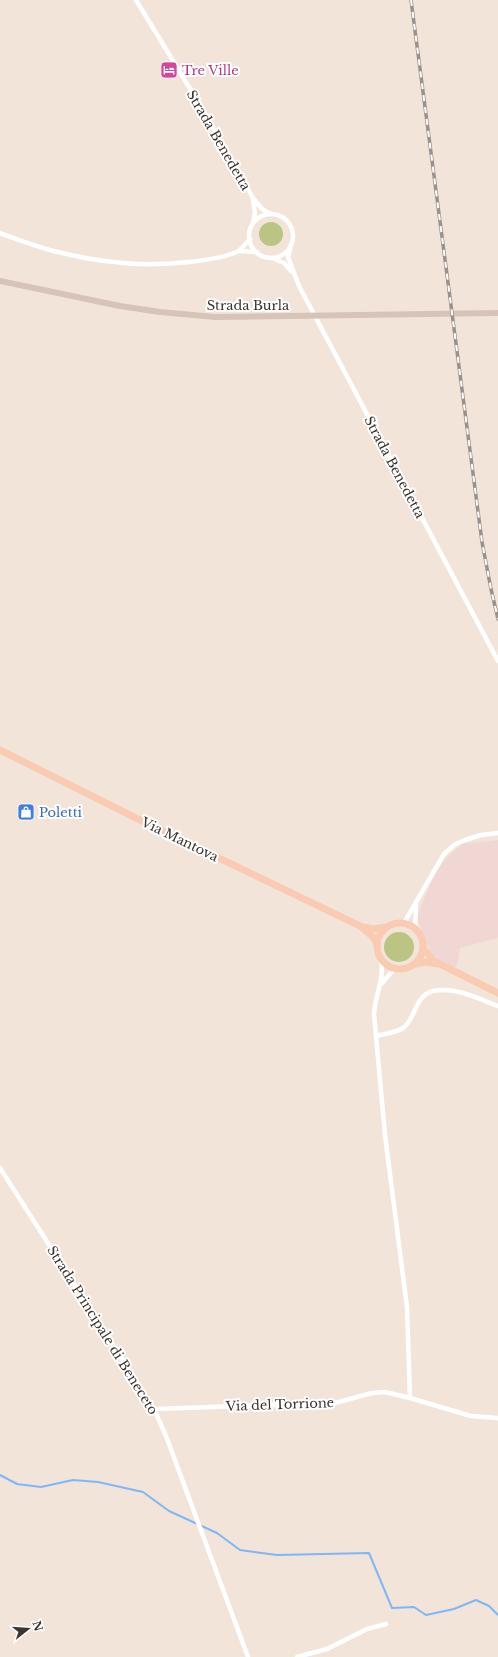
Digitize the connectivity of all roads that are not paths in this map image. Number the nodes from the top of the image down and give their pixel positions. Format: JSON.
{"nodes":[{"id":1,"x":136,"y":0,"type":"edge"},
{"id":2,"x":253,"y":198,"type":"junction"},
{"id":3,"x":272,"y":214,"type":"junction"},
{"id":4,"x":253,"y":224,"type":"junction"},
{"id":5,"x":0,"y":234,"type":"edge"},
{"id":6,"x":250,"y":239,"type":"junction"},
{"id":7,"x":291,"y":245,"type":"junction"},
{"id":8,"x":240,"y":251,"type":"junction"},
{"id":9,"x":257,"y":252,"type":"junction"},
{"id":10,"x":272,"y":258,"type":"junction"},
{"id":11,"x":293,"y":273,"type":"junction"},
{"id":12,"x":0,"y":281,"type":"edge"},
{"id":13,"x":498,"y":314,"type":"edge"},
{"id":14,"x":498,"y":661,"type":"edge"},
{"id":15,"x":0,"y":750,"type":"edge"},
{"id":16,"x":498,"y":833,"type":"edge"},
{"id":17,"x":416,"y":905,"type":"junction"},
{"id":18,"x":404,"y":923,"type":"junction"},
{"id":19,"x":360,"y":926,"type":"junction"},
{"id":20,"x":386,"y":928,"type":"junction"},
{"id":21,"x":415,"y":928,"type":"junction"},
{"id":22,"x":377,"y":944,"type":"junction"},
{"id":23,"x":423,"y":948,"type":"junction"},
{"id":24,"x":380,"y":957,"type":"junction"},
{"id":25,"x":416,"y":964,"type":"junction"},
{"id":26,"x":440,"y":964,"type":"junction"},
{"id":27,"x":395,"y":968,"type":"junction"},
{"id":28,"x":382,"y":983,"type":"junction"},
{"id":29,"x":498,"y":992,"type":"edge"},
{"id":30,"x":498,"y":1006,"type":"edge"},
{"id":31,"x":376,"y":1036,"type":"junction"},
{"id":32,"x":0,"y":1168,"type":"edge"},
{"id":33,"x":410,"y":1398,"type":"junction"},
{"id":34,"x":154,"y":1409,"type":"junction"},
{"id":35,"x":498,"y":1418,"type":"edge"},
{"id":36,"x":386,"y":1624,"type":"dead end"},
{"id":37,"x":248,"y":1657,"type":"edge"},
{"id":38,"x":297,"y":1657,"type":"edge"}],
"edges":[{"from":1,"to":2,"type":"street","name":"Strada Benedetta"},
{"from":2,"to":3,"type":"street","name":"Strada Benedetta"},
{"from":2,"to":4,"type":"street","name":"Strada Benedetta"},
{"from":3,"to":4,"type":"street"},
{"from":3,"to":7,"type":"street","name":"Strada Benedetta"},
{"from":4,"to":6,"type":"street","name":"Strada Benedetta"},
{"from":5,"to":8,"type":"street"},
{"from":6,"to":8,"type":"street"},
{"from":6,"to":9,"type":"street"},
{"from":7,"to":10,"type":"street"},
{"from":7,"to":11,"type":"street","name":"Strada Benedetta"},
{"from":8,"to":9,"type":"street","name":"Strada Benedetta"},
{"from":9,"to":10,"type":"street","name":"Strada Benedetta"},
{"from":10,"to":11,"type":"street","name":"Strada Benedetta"},
{"from":11,"to":14,"type":"street","name":"Strada Benedetta"},
{"from":12,"to":13,"type":"main road","name":"Strada Burla"},
{"from":15,"to":19,"type":"main road","name":"Via Mantova"},
{"from":16,"to":17,"type":"street"},
{"from":17,"to":18,"type":"street"},
{"from":17,"to":21,"type":"street"},
{"from":18,"to":20,"type":"main road","name":"Via Mantova"},
{"from":18,"to":21,"type":"main road"},
{"from":19,"to":20,"type":"main road","name":"Via Mantova"},
{"from":19,"to":22,"type":"main road","name":"Via Mantova"},
{"from":20,"to":22,"type":"main road"},
{"from":21,"to":23,"type":"main road"},
{"from":22,"to":24,"type":"main road","name":"Via Mantova"},
{"from":23,"to":25,"type":"main road"},
{"from":23,"to":26,"type":"main road"},
{"from":24,"to":27,"type":"main road"},
{"from":24,"to":28,"type":"street"},
{"from":25,"to":26,"type":"main road"},
{"from":25,"to":27,"type":"main road"},
{"from":26,"to":29,"type":"main road"},
{"from":27,"to":28,"type":"street"},
{"from":28,"to":31,"type":"street"},
{"from":30,"to":31,"type":"street"},
{"from":31,"to":33,"type":"street"},
{"from":32,"to":34,"type":"street","name":"Strada Principale di Beneceto"},
{"from":33,"to":34,"type":"street","name":"Via del Torrione"},
{"from":33,"to":35,"type":"street","name":"Via del Torrione"},
{"from":34,"to":37,"type":"street","name":"Strada Principale di Beneceto"},
{"from":36,"to":38,"type":"street"}]}
